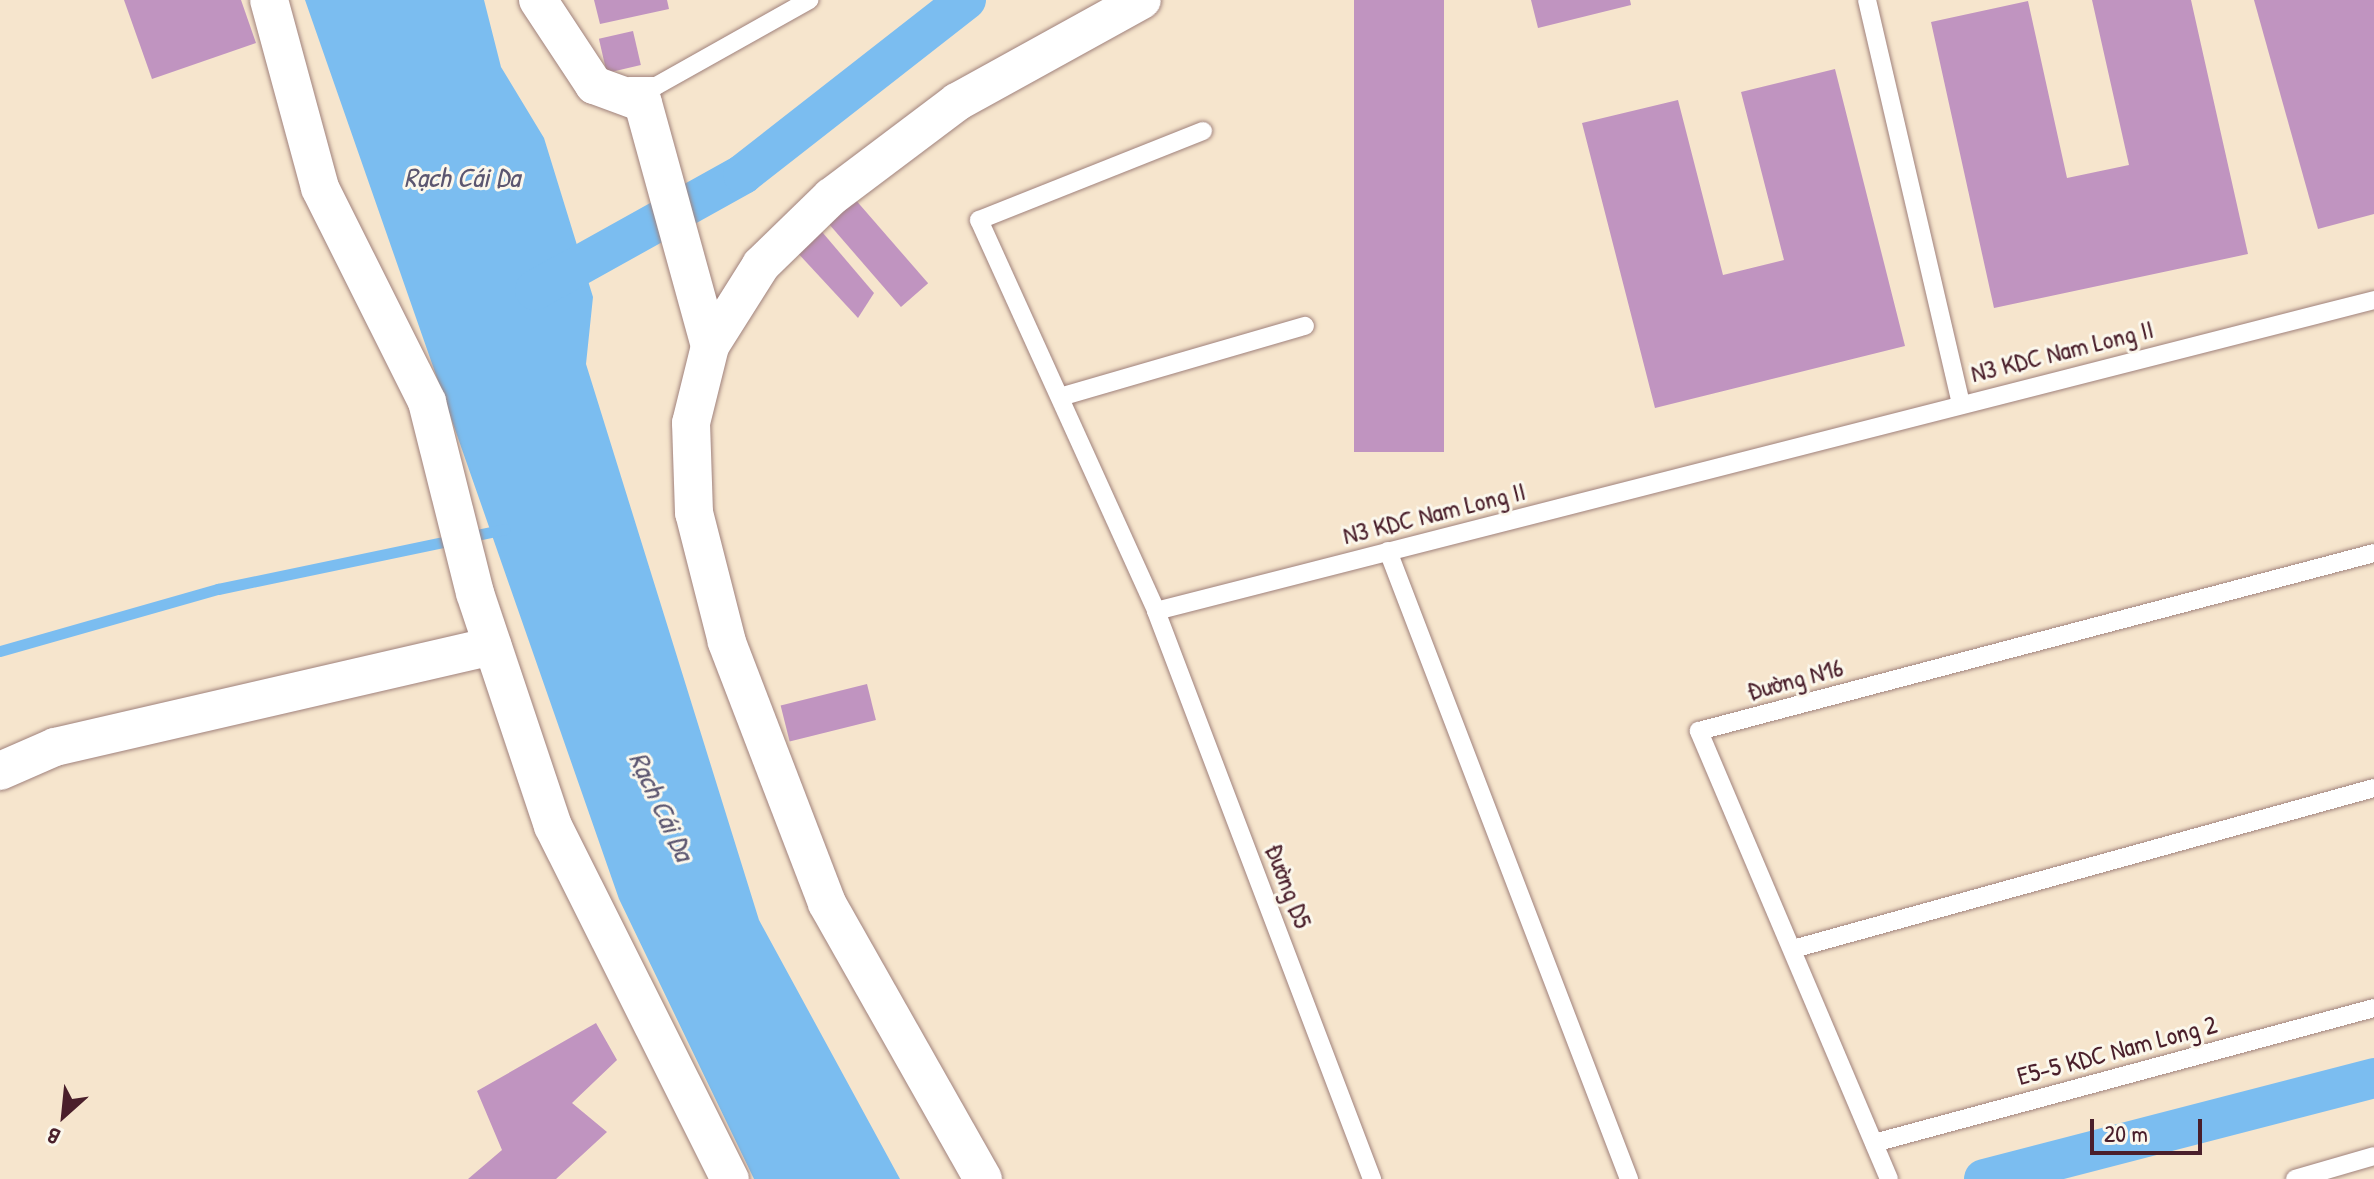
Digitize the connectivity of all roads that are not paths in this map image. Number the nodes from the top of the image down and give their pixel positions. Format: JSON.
{"nodes":[{"id":1,"x":269,"y":0,"type":"edge"},
{"id":2,"x":538,"y":0,"type":"edge"},
{"id":3,"x":809,"y":0,"type":"edge"},
{"id":4,"x":1142,"y":0,"type":"edge"},
{"id":5,"x":1867,"y":0,"type":"edge"},
{"id":6,"x":594,"y":85,"type":"junction"},
{"id":7,"x":1203,"y":131,"type":"dead end"},
{"id":8,"x":2374,"y":300,"type":"edge"},
{"id":9,"x":1305,"y":326,"type":"dead end"},
{"id":10,"x":710,"y":346,"type":"junction"},
{"id":11,"x":1060,"y":397,"type":"junction"},
{"id":12,"x":1961,"y":404,"type":"junction"},
{"id":13,"x":1388,"y":551,"type":"junction"},
{"id":14,"x":2374,"y":553,"type":"edge"},
{"id":15,"x":1156,"y":611,"type":"junction"},
{"id":16,"x":493,"y":646,"type":"junction"},
{"id":17,"x":0,"y":771,"type":"edge"},
{"id":18,"x":2374,"y":788,"type":"edge"},
{"id":19,"x":1793,"y":949,"type":"junction"},
{"id":20,"x":2374,"y":1008,"type":"edge"},
{"id":21,"x":1874,"y":1143,"type":"junction"},
{"id":22,"x":2374,"y":1156,"type":"edge"},
{"id":23,"x":730,"y":1179,"type":"edge"},
{"id":24,"x":983,"y":1179,"type":"edge"},
{"id":25,"x":1372,"y":1179,"type":"edge"},
{"id":26,"x":1629,"y":1179,"type":"edge"},
{"id":27,"x":1889,"y":1179,"type":"edge"},
{"id":28,"x":2295,"y":1179,"type":"edge"}],
"edges":[{"from":1,"to":16,"type":"street"},
{"from":2,"to":6,"type":"street"},
{"from":3,"to":6,"type":"lane"},
{"from":4,"to":10,"type":"street"},
{"from":5,"to":12,"type":"lane"},
{"from":6,"to":10,"type":"street"},
{"from":7,"to":11,"type":"lane"},
{"from":8,"to":12,"type":"lane","name":"N3 KDC Nam Long II"},
{"from":9,"to":11,"type":"lane"},
{"from":10,"to":24,"type":"street"},
{"from":11,"to":15,"type":"lane"},
{"from":12,"to":13,"type":"lane","name":"N3 KDC Nam Long II"},
{"from":13,"to":15,"type":"lane","name":"N3 KDC Nam Long II"},
{"from":13,"to":26,"type":"lane"},
{"from":14,"to":19,"type":"lane","name":"Đường N16"},
{"from":15,"to":25,"type":"lane","name":"Đường D5"},
{"from":16,"to":17,"type":"street"},
{"from":16,"to":23,"type":"street"},
{"from":18,"to":19,"type":"lane"},
{"from":19,"to":21,"type":"lane","name":"Đường N16"},
{"from":20,"to":21,"type":"lane","name":"E5-5 KDC Nam Long 2"},
{"from":21,"to":27,"type":"lane","name":"Đường N16"},
{"from":22,"to":28,"type":"lane"}]}
